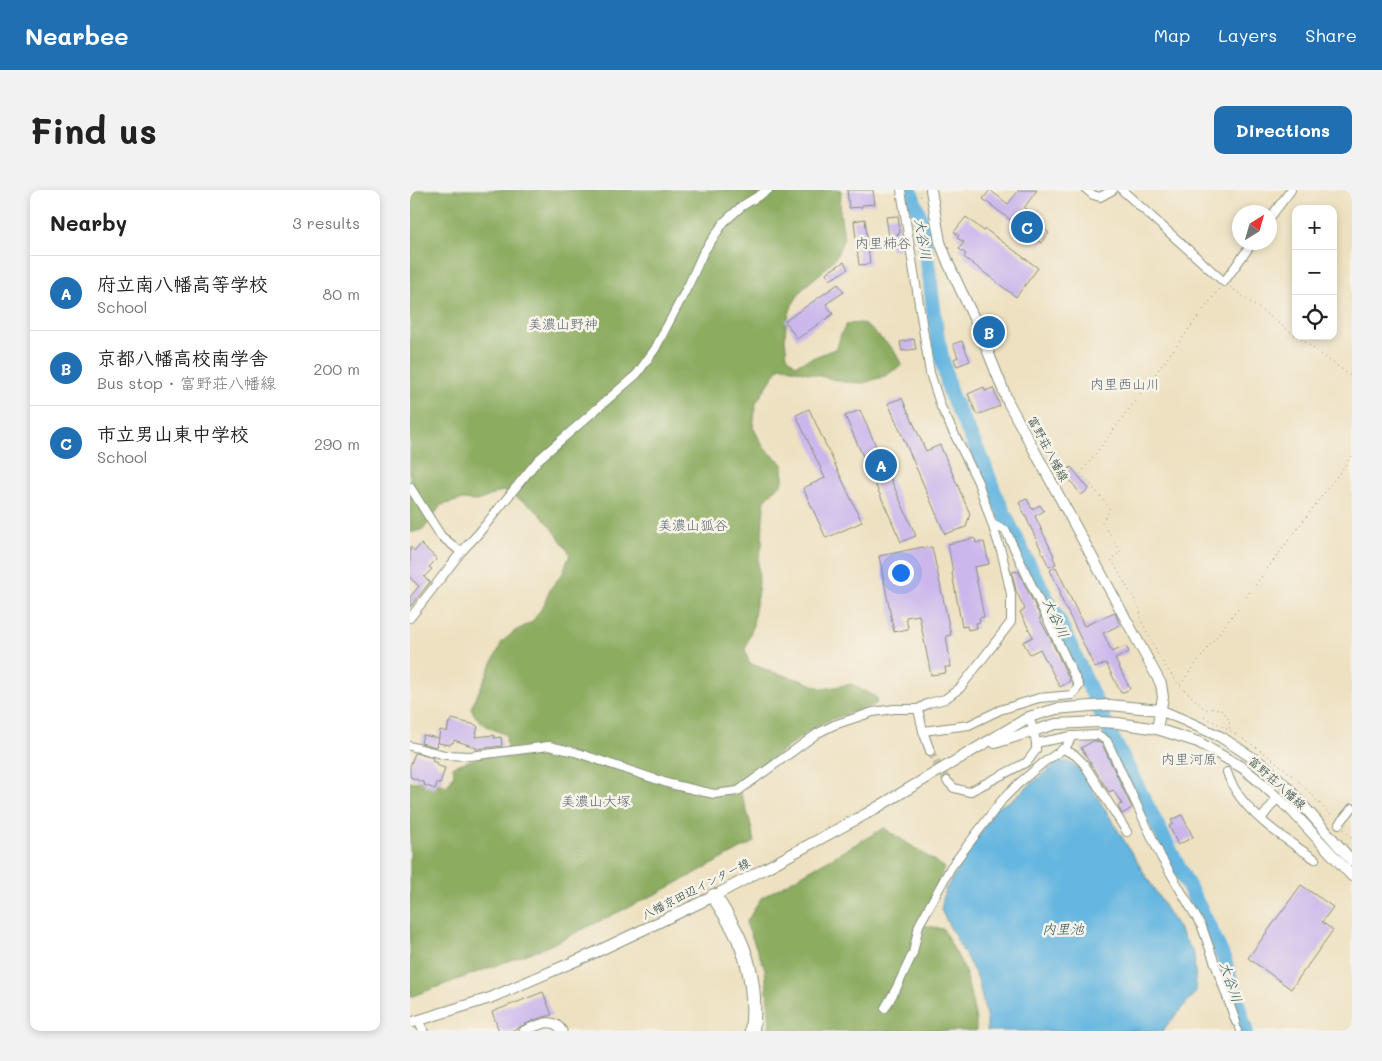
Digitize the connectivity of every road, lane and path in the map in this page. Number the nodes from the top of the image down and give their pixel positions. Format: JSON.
{"nodes":[{"id":1,"x":768,"y":190,"type":"edge"},
{"id":2,"x":1087,"y":190,"type":"edge"},
{"id":3,"x":1113,"y":190,"type":"edge"},
{"id":4,"x":1122,"y":190,"type":"edge"},
{"id":5,"x":1291,"y":190,"type":"edge"},
{"id":6,"x":932,"y":192,"type":"edge"},
{"id":7,"x":901,"y":194,"type":"edge"},
{"id":8,"x":1277,"y":209,"type":"edge"},
{"id":9,"x":1246,"y":250,"type":"edge"},
{"id":10,"x":1224,"y":282,"type":"junction"},
{"id":11,"x":1292,"y":333,"type":"edge"},
{"id":12,"x":1301,"y":340,"type":"edge"},
{"id":13,"x":1352,"y":377,"type":"edge"},
{"id":14,"x":1352,"y":456,"type":"edge"},
{"id":15,"x":410,"y":486,"type":"edge"},
{"id":16,"x":992,"y":524,"type":"junction"},
{"id":17,"x":461,"y":552,"type":"junction"},
{"id":18,"x":410,"y":618,"type":"edge"},
{"id":19,"x":1179,"y":685,"type":"junction"},
{"id":20,"x":918,"y":709,"type":"junction"},
{"id":21,"x":1160,"y":710,"type":"junction"},
{"id":22,"x":1030,"y":717,"type":"junction"},
{"id":23,"x":1158,"y":729,"type":"junction"},
{"id":24,"x":1230,"y":729,"type":"dead end"},
{"id":25,"x":923,"y":731,"type":"junction"},
{"id":26,"x":1034,"y":731,"type":"junction"},
{"id":27,"x":1072,"y":736,"type":"junction"},
{"id":28,"x":1036,"y":743,"type":"junction"},
{"id":29,"x":410,"y":746,"type":"edge"},
{"id":30,"x":979,"y":748,"type":"junction"},
{"id":31,"x":1063,"y":749,"type":"junction"},
{"id":32,"x":930,"y":751,"type":"tunnel mouth"},
{"id":33,"x":1227,"y":772,"type":"dead end"},
{"id":34,"x":947,"y":781,"type":"tunnel mouth"},
{"id":35,"x":1278,"y":797,"type":"junction"},
{"id":36,"x":1352,"y":808,"type":"edge"},
{"id":37,"x":1261,"y":819,"type":"junction"},
{"id":38,"x":1339,"y":824,"type":"dead end"},
{"id":39,"x":1127,"y":832,"type":"dead end"},
{"id":40,"x":1315,"y":859,"type":"dead end"},
{"id":41,"x":1352,"y":861,"type":"edge"},
{"id":42,"x":1352,"y":876,"type":"edge"},
{"id":43,"x":714,"y":896,"type":"junction"},
{"id":44,"x":885,"y":1008,"type":"dead end"},
{"id":45,"x":414,"y":1022,"type":"edge"},
{"id":46,"x":1236,"y":1022,"type":"joint"},
{"id":47,"x":423,"y":1031,"type":"edge"},
{"id":48,"x":524,"y":1031,"type":"edge"},
{"id":49,"x":562,"y":1031,"type":"edge"},
{"id":50,"x":744,"y":1031,"type":"edge"},
{"id":51,"x":752,"y":1031,"type":"edge"},
{"id":52,"x":1239,"y":1031,"type":"edge"}],
"edges":[{"from":1,"to":17,"type":"street"},
{"from":2,"to":3,"type":"street"},
{"from":4,"to":10,"type":"street"},
{"from":5,"to":8,"type":"street"},
{"from":6,"to":7,"type":"path"},
{"from":6,"to":21,"type":"main road","name":"富野荘八幡線"},
{"from":7,"to":16,"type":"street"},
{"from":9,"to":10,"type":"street"},
{"from":10,"to":11,"type":"path"},
{"from":10,"to":19,"type":"path"},
{"from":12,"to":13,"type":"path"},
{"from":14,"to":19,"type":"path"},
{"from":15,"to":17,"type":"street"},
{"from":16,"to":20,"type":"street"},
{"from":16,"to":25,"type":"street"},
{"from":17,"to":18,"type":"street"},
{"from":19,"to":24,"type":"path"},
{"from":20,"to":25,"type":"street"},
{"from":20,"to":29,"type":"street"},
{"from":21,"to":22,"type":"main road","name":"八幡京田辺インター線"},
{"from":21,"to":23,"type":"main road","name":"富野荘八幡線"},
{"from":21,"to":41,"type":"main road","name":"富野荘八幡線"},
{"from":22,"to":26,"type":"street"},
{"from":22,"to":30,"type":"main road","name":"八幡京田辺インター線"},
{"from":23,"to":26,"type":"main road","name":"八幡京田辺インター線"},
{"from":23,"to":35,"type":"main road","name":"富野荘八幡線"},
{"from":25,"to":32,"type":"street"},
{"from":26,"to":28,"type":"street"},
{"from":26,"to":30,"type":"main road","name":"八幡京田辺インター線"},
{"from":27,"to":28,"type":"street"},
{"from":27,"to":31,"type":"street"},
{"from":27,"to":46,"type":"street"},
{"from":28,"to":34,"type":"street"},
{"from":30,"to":43,"type":"main road","name":"八幡京田辺インター線"},
{"from":31,"to":39,"type":"street"},
{"from":31,"to":44,"type":"street"},
{"from":33,"to":37,"type":"street"},
{"from":35,"to":37,"type":"street"},
{"from":35,"to":42,"type":"main road","name":"富野荘八幡線"},
{"from":36,"to":38,"type":"street"},
{"from":37,"to":40,"type":"street"},
{"from":43,"to":45,"type":"main road","name":"八幡京田辺インター線"},
{"from":43,"to":50,"type":"highway"},
{"from":43,"to":51,"type":"highway"},
{"from":45,"to":47,"type":"street"},
{"from":46,"to":52,"type":"lane"},
{"from":48,"to":49,"type":"street"}]}
